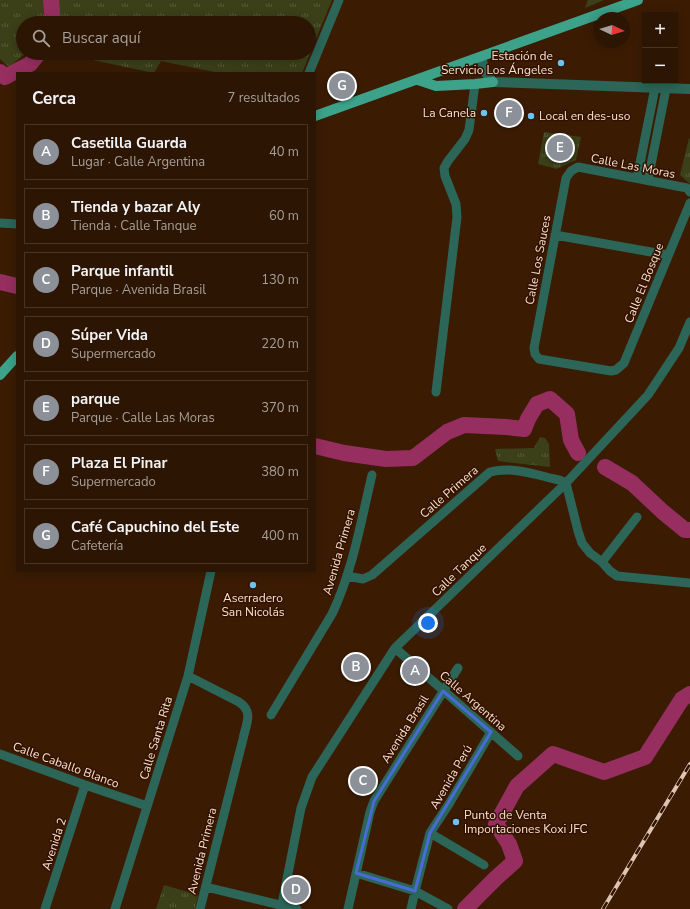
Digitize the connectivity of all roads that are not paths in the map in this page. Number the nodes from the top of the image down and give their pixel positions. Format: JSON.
{"nodes":[{"id":1,"x":338,"y":0,"type":"edge"},
{"id":2,"x":638,"y":0,"type":"edge"},
{"id":3,"x":316,"y":55,"type":"edge"},
{"id":4,"x":481,"y":57,"type":"junction"},
{"id":5,"x":314,"y":60,"type":"edge"},
{"id":6,"x":309,"y":72,"type":"edge"},
{"id":7,"x":418,"y":80,"type":"junction"},
{"id":8,"x":493,"y":82,"type":"junction"},
{"id":9,"x":475,"y":84,"type":"junction"},
{"id":10,"x":655,"y":88,"type":"junction"},
{"id":11,"x":666,"y":89,"type":"junction"},
{"id":12,"x":690,"y":89,"type":"edge"},
{"id":13,"x":316,"y":116,"type":"edge"},
{"id":14,"x":570,"y":171,"type":"joint"},
{"id":15,"x":637,"y":178,"type":"junction"},
{"id":16,"x":648,"y":180,"type":"junction"},
{"id":17,"x":690,"y":192,"type":"edge"},
{"id":18,"x":690,"y":202,"type":"edge"},
{"id":19,"x":0,"y":223,"type":"edge"},
{"id":20,"x":16,"y":224,"type":"edge"},
{"id":21,"x":555,"y":235,"type":"junction"},
{"id":22,"x":668,"y":255,"type":"junction"},
{"id":23,"x":690,"y":322,"type":"edge"},
{"id":24,"x":16,"y":357,"type":"edge"},
{"id":25,"x":616,"y":370,"type":"joint"},
{"id":26,"x":0,"y":375,"type":"edge"},
{"id":27,"x":436,"y":392,"type":"dead end"},
{"id":28,"x":372,"y":475,"type":"dead end"},
{"id":29,"x":566,"y":483,"type":"junction"},
{"id":30,"x":636,"y":516,"type":"dead end"},
{"id":31,"x":602,"y":562,"type":"junction"},
{"id":32,"x":211,"y":572,"type":"edge"},
{"id":33,"x":347,"y":576,"type":"junction"},
{"id":34,"x":690,"y":583,"type":"edge"},
{"id":35,"x":395,"y":648,"type":"junction"},
{"id":36,"x":458,"y":668,"type":"dead end"},
{"id":37,"x":188,"y":676,"type":"junction"},
{"id":38,"x":443,"y":691,"type":"junction"},
{"id":39,"x":271,"y":715,"type":"dead end"},
{"id":40,"x":490,"y":732,"type":"junction"},
{"id":41,"x":0,"y":754,"type":"edge"},
{"id":42,"x":518,"y":756,"type":"dead end"},
{"id":43,"x":85,"y":785,"type":"junction"},
{"id":44,"x":147,"y":806,"type":"junction"},
{"id":45,"x":430,"y":833,"type":"junction"},
{"id":46,"x":484,"y":865,"type":"dead end"},
{"id":47,"x":356,"y":873,"type":"junction"},
{"id":48,"x":206,"y":887,"type":"junction"},
{"id":49,"x":415,"y":891,"type":"junction"},
{"id":50,"x":282,"y":907,"type":"edge"},
{"id":51,"x":45,"y":909,"type":"edge"},
{"id":52,"x":115,"y":909,"type":"edge"},
{"id":53,"x":200,"y":909,"type":"edge"},
{"id":54,"x":297,"y":909,"type":"edge"},
{"id":55,"x":348,"y":909,"type":"edge"},
{"id":56,"x":411,"y":909,"type":"edge"},
{"id":57,"x":448,"y":909,"type":"edge"}],
"edges":[{"from":1,"to":3,"type":"street"},
{"from":2,"to":4,"type":"main road"},
{"from":4,"to":7,"type":"main road"},
{"from":4,"to":8,"type":"street"},
{"from":5,"to":6,"type":"street"},
{"from":7,"to":9,"type":"main road"},
{"from":7,"to":13,"type":"main road"},
{"from":8,"to":9,"type":"main road"},
{"from":8,"to":10,"type":"street"},
{"from":9,"to":27,"type":"street"},
{"from":10,"to":11,"type":"street"},
{"from":10,"to":15,"type":"street"},
{"from":11,"to":12,"type":"street"},
{"from":11,"to":16,"type":"street"},
{"from":14,"to":15,"type":"street","name":"Calle Las Moras"},
{"from":14,"to":21,"type":"street","name":"Calle Los Sauces"},
{"from":15,"to":16,"type":"street","name":"Calle Las Moras"},
{"from":16,"to":17,"type":"street","name":"Calle Las Moras"},
{"from":18,"to":22,"type":"street","name":"Calle El Bosque"},
{"from":19,"to":20,"type":"street"},
{"from":21,"to":22,"type":"street"},
{"from":21,"to":25,"type":"street","name":"Calle Los Sauces"},
{"from":22,"to":25,"type":"street","name":"Calle El Bosque"},
{"from":23,"to":29,"type":"street","name":"Calle Tanque"},
{"from":24,"to":26,"type":"main road"},
{"from":28,"to":33,"type":"street","name":"Avenida Primera"},
{"from":29,"to":31,"type":"street"},
{"from":29,"to":33,"type":"street","name":"Calle Primera"},
{"from":29,"to":35,"type":"street","name":"Calle Tanque"},
{"from":30,"to":31,"type":"street"},
{"from":31,"to":34,"type":"street"},
{"from":32,"to":37,"type":"street","name":"Calle Santa Rita"},
{"from":33,"to":39,"type":"street","name":"Avenida Primera"},
{"from":35,"to":38,"type":"street","name":"Calle Argentina"},
{"from":35,"to":50,"type":"street","name":"Calle Tanque"},
{"from":36,"to":38,"type":"street","name":"Avenida Brasil"},
{"from":37,"to":44,"type":"street","name":"Calle Santa Rita"},
{"from":37,"to":48,"type":"street","name":"Avenida Primera"},
{"from":38,"to":40,"type":"street","name":"Calle Argentina"},
{"from":38,"to":47,"type":"street","name":"Avenida Brasil"},
{"from":40,"to":42,"type":"street","name":"Calle Argentina"},
{"from":40,"to":45,"type":"street","name":"Avenida Perú"},
{"from":41,"to":43,"type":"street","name":"Calle Caballo Blanco"},
{"from":43,"to":44,"type":"street","name":"Calle Caballo Blanco"},
{"from":43,"to":51,"type":"street","name":"Avenida 2"},
{"from":44,"to":52,"type":"street","name":"Calle Santa Rita"},
{"from":45,"to":46,"type":"street"},
{"from":45,"to":49,"type":"street","name":"Avenida Perú"},
{"from":47,"to":49,"type":"street"},
{"from":47,"to":55,"type":"street","name":"Avenida Brasil"},
{"from":48,"to":50,"type":"street"},
{"from":48,"to":53,"type":"street","name":"Avenida Primera"},
{"from":49,"to":56,"type":"street","name":"Avenida Perú"},
{"from":49,"to":57,"type":"street"},
{"from":50,"to":54,"type":"street"}]}
